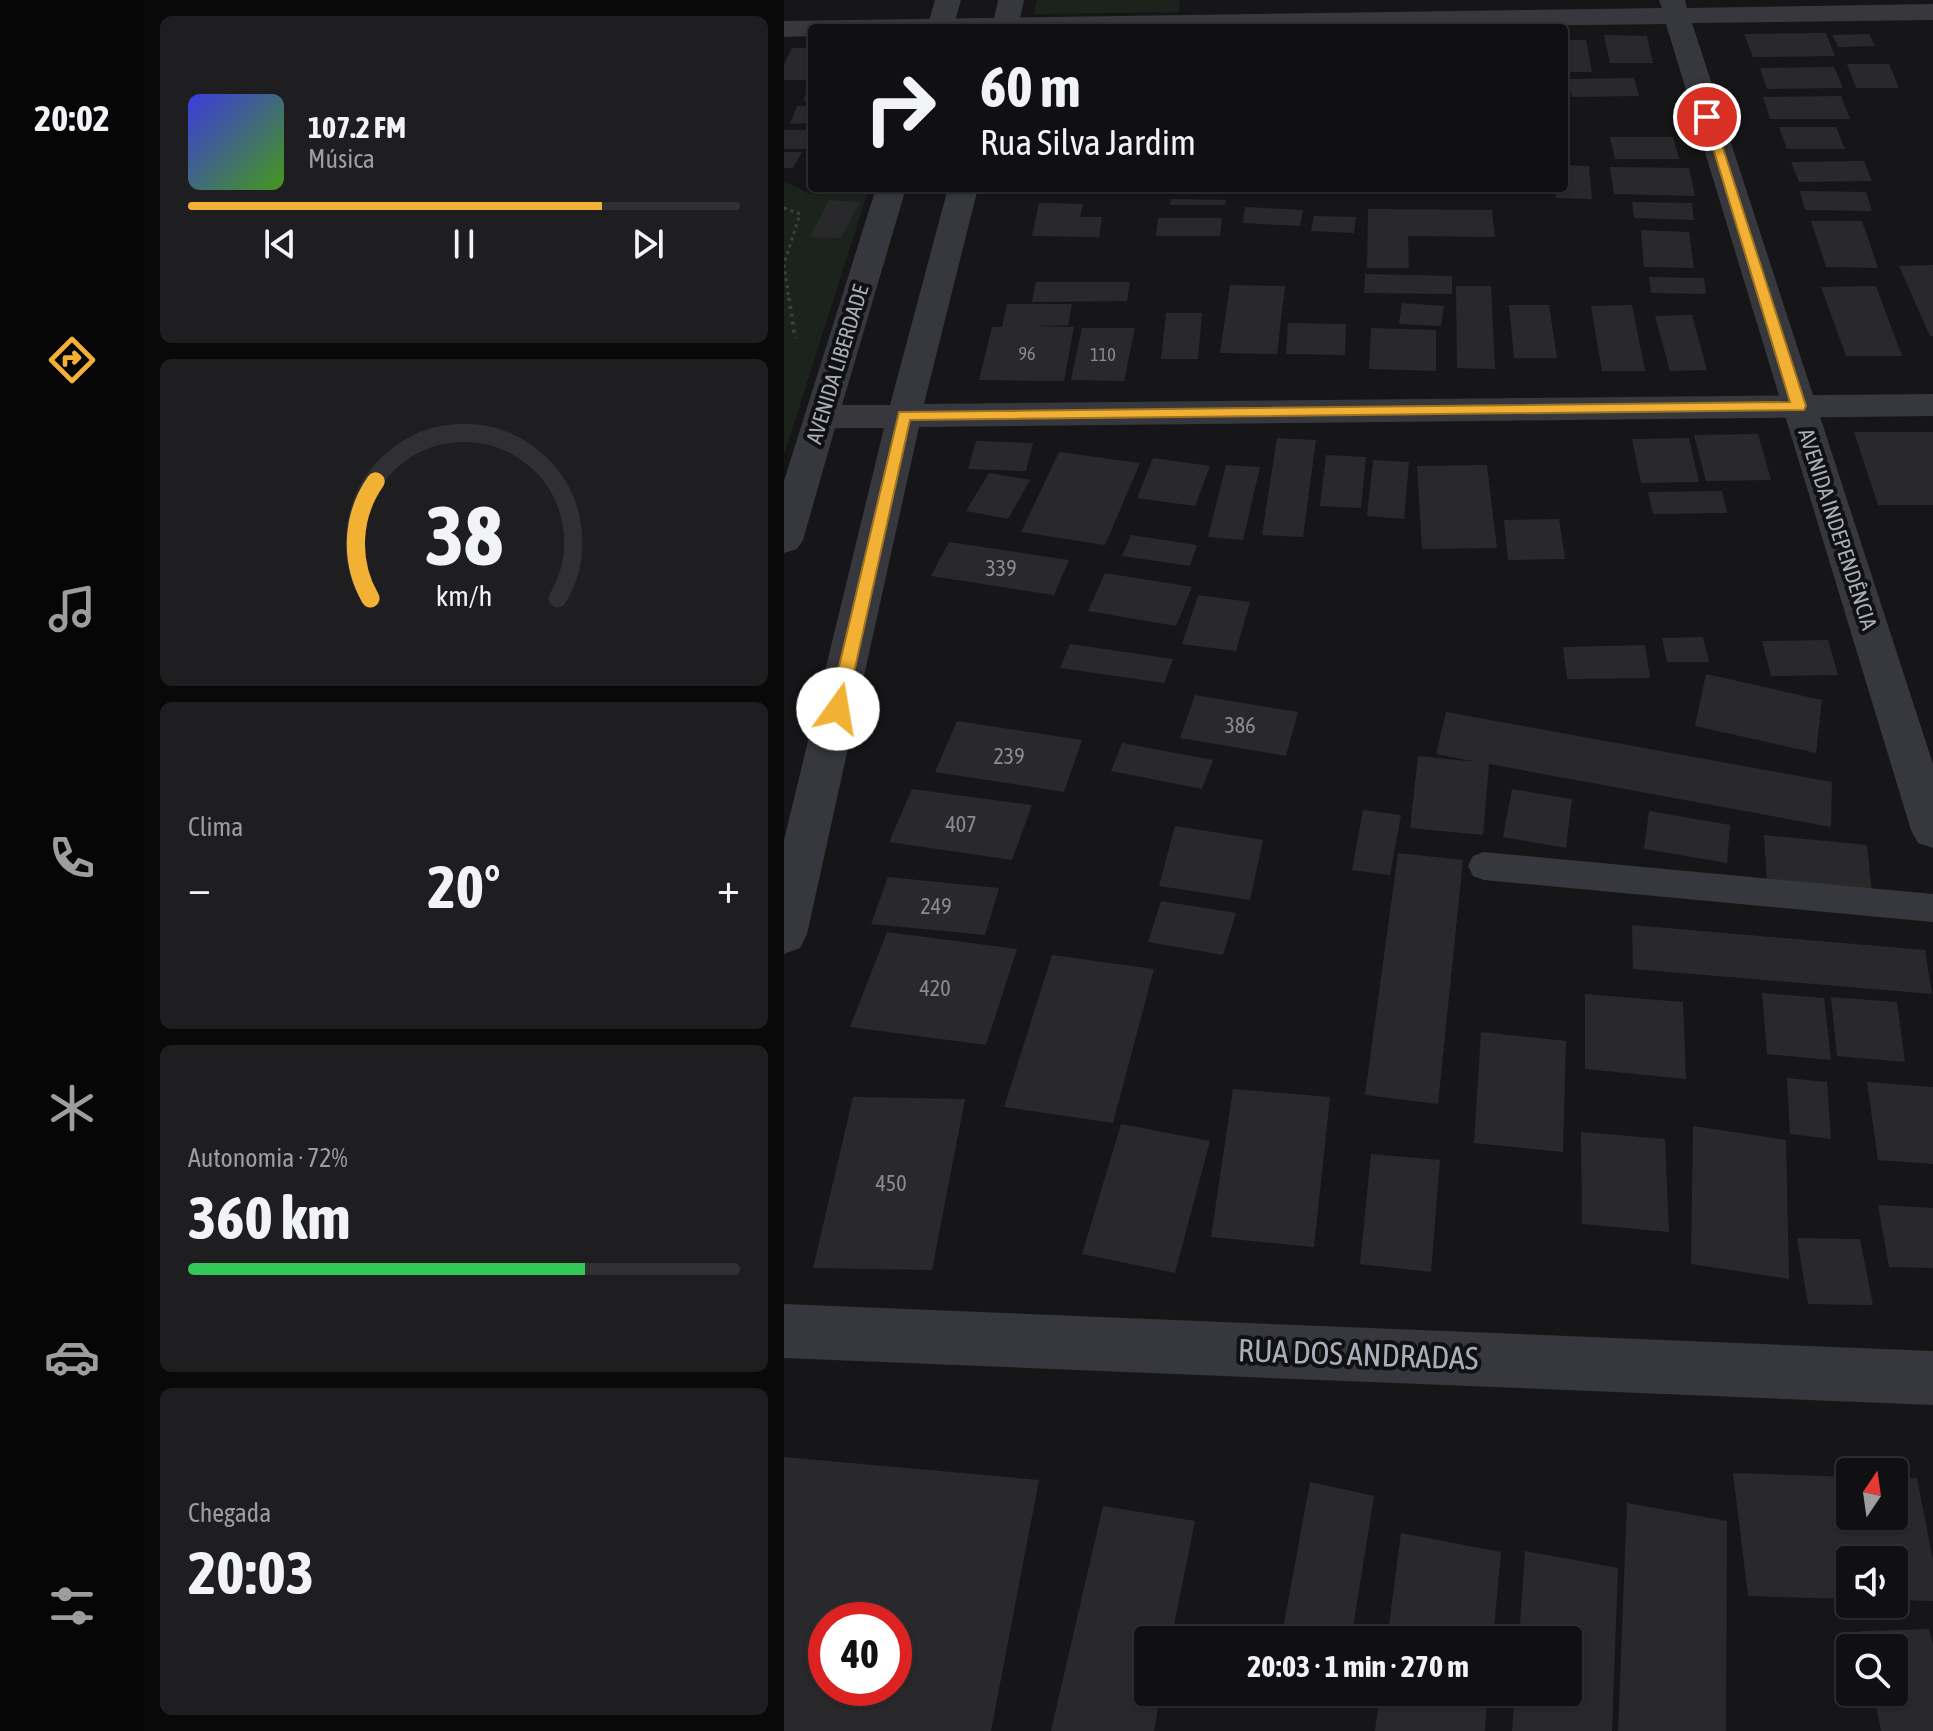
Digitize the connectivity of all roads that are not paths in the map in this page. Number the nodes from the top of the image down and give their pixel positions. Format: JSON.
{"nodes":[{"id":1,"x":948,"y":0,"type":"edge"},
{"id":2,"x":1673,"y":8,"type":"edge"},
{"id":3,"x":1933,"y":12,"type":"edge"},
{"id":4,"x":1007,"y":18,"type":"edge"},
{"id":5,"x":941,"y":24,"type":"edge"},
{"id":6,"x":962,"y":24,"type":"edge"},
{"id":7,"x":808,"y":28,"type":"edge"},
{"id":8,"x":784,"y":29,"type":"edge"},
{"id":9,"x":921,"y":208,"type":"edge"},
{"id":10,"x":1933,"y":405,"type":"edge"},
{"id":11,"x":1799,"y":406,"type":"junction"},
{"id":12,"x":904,"y":416,"type":"junction"},
{"id":13,"x":821,"y":417,"type":"junction"},
{"id":14,"x":784,"y":540,"type":"edge"},
{"id":15,"x":1933,"y":830,"type":"edge"},
{"id":16,"x":1484,"y":866,"type":"dead end"},
{"id":17,"x":1933,"y":908,"type":"edge"},
{"id":18,"x":784,"y":934,"type":"edge"},
{"id":19,"x":784,"y":1331,"type":"edge"},
{"id":20,"x":1933,"y":1378,"type":"edge"}],
"edges":[{"from":1,"to":5,"type":"street"},
{"from":2,"to":3,"type":"street"},
{"from":2,"to":4,"type":"street"},
{"from":2,"to":11,"type":"street","name":"AVENIDA INDEPENDÊNCIA"},
{"from":4,"to":6,"type":"street"},
{"from":7,"to":8,"type":"street"},
{"from":9,"to":12,"type":"street","name":"AVENIDA LIBERDADE"},
{"from":9,"to":13,"type":"street","name":"AVENIDA LIBERDADE"},
{"from":10,"to":11,"type":"street"},
{"from":11,"to":12,"type":"street"},
{"from":11,"to":15,"type":"street","name":"AVENIDA INDEPENDÊNCIA"},
{"from":12,"to":13,"type":"street"},
{"from":12,"to":18,"type":"street","name":"AVENIDA LIBERDADE"},
{"from":13,"to":14,"type":"street","name":"AVENIDA LIBERDADE"},
{"from":16,"to":17,"type":"lane"},
{"from":19,"to":20,"type":"street","name":"RUA DOS ANDRADAS"}]}
